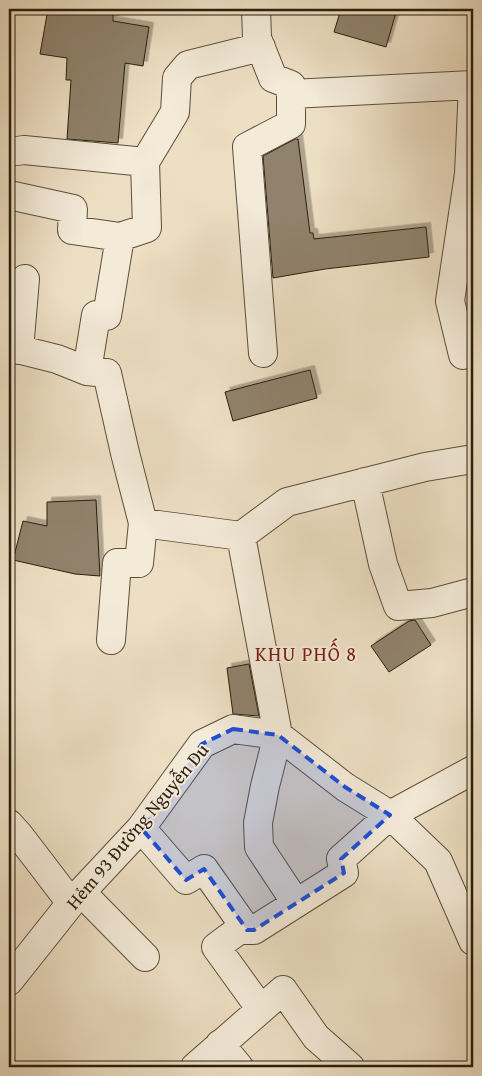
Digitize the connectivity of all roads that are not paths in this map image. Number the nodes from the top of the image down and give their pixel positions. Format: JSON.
{"nodes":[{"id":1,"x":256,"y":9,"type":"edge"},
{"id":2,"x":261,"y":46,"type":"junction"},
{"id":3,"x":473,"y":85,"type":"edge"},
{"id":4,"x":291,"y":94,"type":"junction"},
{"id":5,"x":9,"y":152,"type":"edge"},
{"id":6,"x":145,"y":162,"type":"junction"},
{"id":7,"x":9,"y":195,"type":"edge"},
{"id":8,"x":120,"y":237,"type":"junction"},
{"id":9,"x":25,"y":279,"type":"dead end"},
{"id":10,"x":14,"y":349,"type":"edge"},
{"id":11,"x":263,"y":353,"type":"dead end"},
{"id":12,"x":463,"y":355,"type":"dead end"},
{"id":13,"x":87,"y":371,"type":"junction"},
{"id":14,"x":473,"y":459,"type":"edge"},
{"id":15,"x":365,"y":482,"type":"junction"},
{"id":16,"x":143,"y":523,"type":"junction"},
{"id":17,"x":241,"y":536,"type":"junction"},
{"id":18,"x":473,"y":592,"type":"edge"},
{"id":19,"x":111,"y":640,"type":"dead end"},
{"id":20,"x":278,"y":735,"type":"junction"},
{"id":21,"x":473,"y":770,"type":"edge"},
{"id":22,"x":390,"y":814,"type":"junction"},
{"id":23,"x":9,"y":824,"type":"edge"},
{"id":24,"x":141,"y":828,"type":"junction"},
{"id":25,"x":76,"y":898,"type":"junction"},
{"id":26,"x":296,"y":903,"type":"junction"},
{"id":27,"x":247,"y":930,"type":"junction"},
{"id":28,"x":473,"y":941,"type":"edge"},
{"id":29,"x":145,"y":958,"type":"dead end"},
{"id":30,"x":9,"y":981,"type":"edge"},
{"id":31,"x":260,"y":1008,"type":"junction"},
{"id":32,"x":220,"y":1044,"type":"junction"},
{"id":33,"x":195,"y":1067,"type":"edge"},
{"id":34,"x":239,"y":1067,"type":"edge"},
{"id":35,"x":350,"y":1067,"type":"edge"}],
"edges":[{"from":1,"to":2,"type":"street"},
{"from":2,"to":4,"type":"street"},
{"from":2,"to":6,"type":"street"},
{"from":3,"to":4,"type":"street"},
{"from":3,"to":12,"type":"street"},
{"from":4,"to":11,"type":"street"},
{"from":5,"to":6,"type":"street"},
{"from":6,"to":8,"type":"street"},
{"from":7,"to":8,"type":"street"},
{"from":8,"to":13,"type":"street"},
{"from":9,"to":10,"type":"street"},
{"from":10,"to":13,"type":"street"},
{"from":13,"to":16,"type":"street"},
{"from":14,"to":15,"type":"street"},
{"from":15,"to":17,"type":"street"},
{"from":15,"to":18,"type":"street"},
{"from":16,"to":17,"type":"street"},
{"from":16,"to":19,"type":"street"},
{"from":17,"to":20,"type":"street"},
{"from":20,"to":22,"type":"street"},
{"from":20,"to":24,"type":"street","name":"Hẻm 93 Đường Nguyễn Du"},
{"from":20,"to":26,"type":"street"},
{"from":21,"to":22,"type":"street"},
{"from":22,"to":26,"type":"street"},
{"from":22,"to":28,"type":"street"},
{"from":23,"to":25,"type":"street"},
{"from":24,"to":25,"type":"street","name":"Hẻm 93 Đường Nguyễn Du"},
{"from":24,"to":27,"type":"street"},
{"from":25,"to":29,"type":"street"},
{"from":25,"to":30,"type":"street","name":"Hẻm 93 Đường Nguyễn Du"},
{"from":26,"to":27,"type":"street"},
{"from":27,"to":31,"type":"street"},
{"from":31,"to":32,"type":"street"},
{"from":31,"to":35,"type":"street"},
{"from":32,"to":33,"type":"street"},
{"from":32,"to":34,"type":"street"}]}
